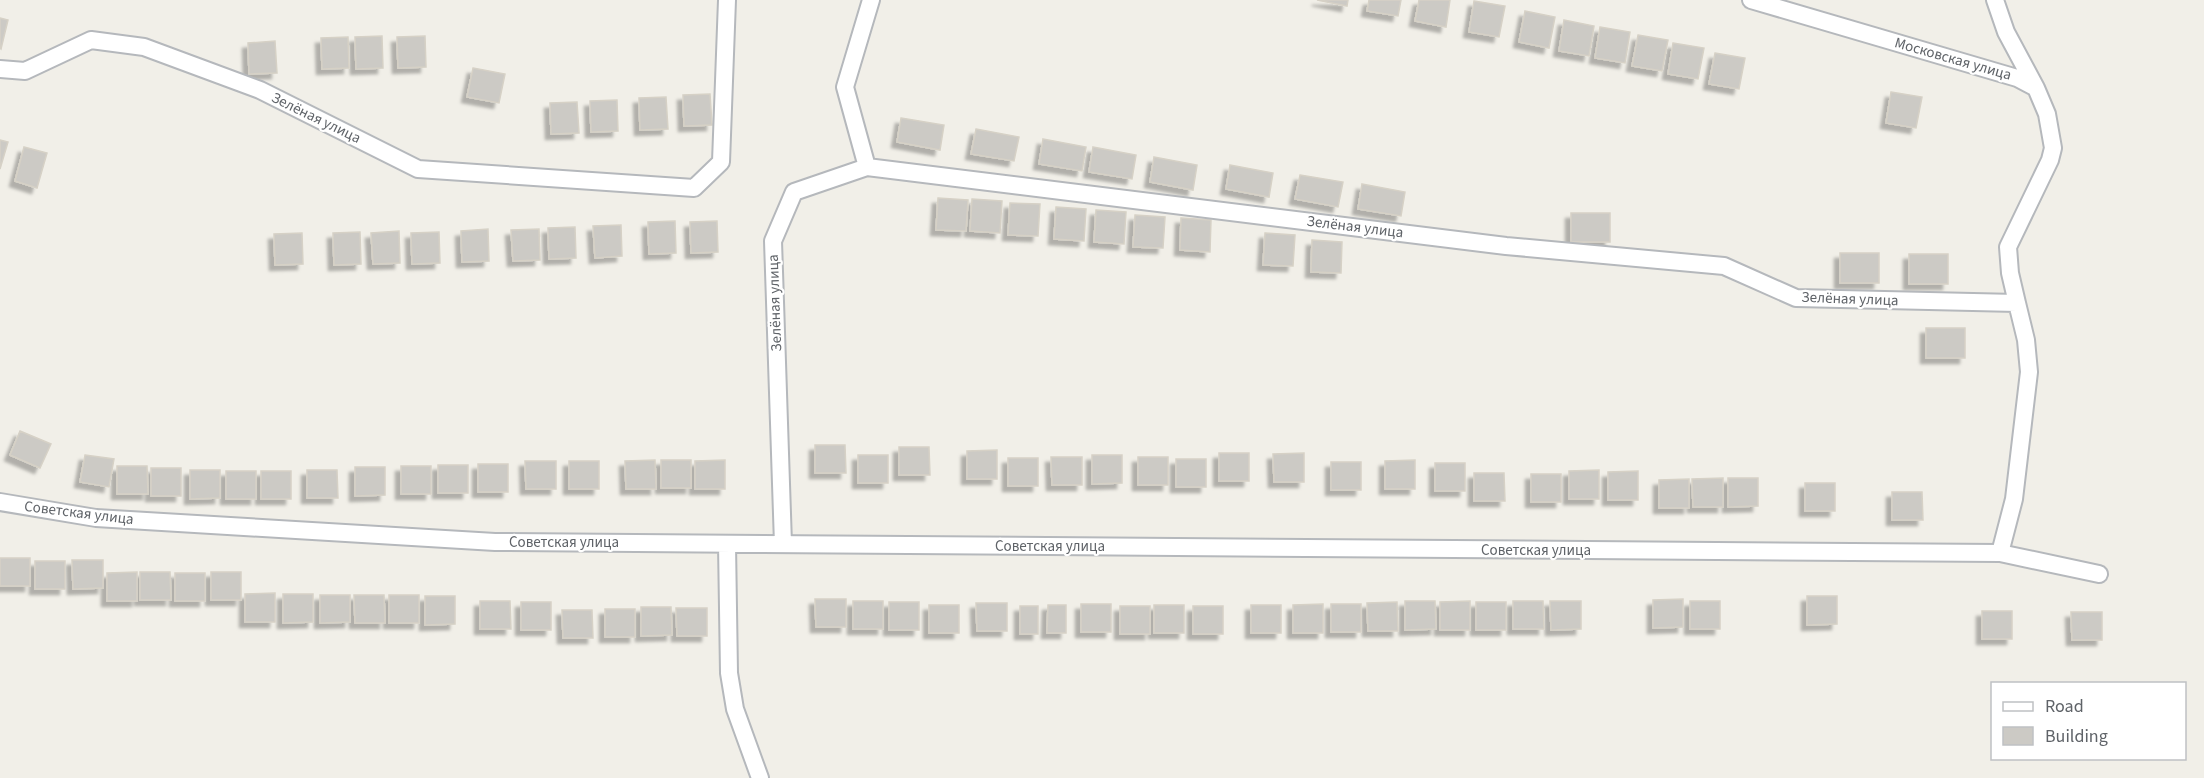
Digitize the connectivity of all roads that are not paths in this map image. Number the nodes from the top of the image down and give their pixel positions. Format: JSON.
{"nodes":[{"id":1,"x":727,"y":0,"type":"edge"},
{"id":2,"x":871,"y":0,"type":"edge"},
{"id":3,"x":1751,"y":0,"type":"edge"},
{"id":4,"x":1995,"y":0,"type":"edge"},
{"id":5,"x":0,"y":69,"type":"edge"},
{"id":6,"x":2036,"y":88,"type":"junction"},
{"id":7,"x":867,"y":167,"type":"junction"},
{"id":8,"x":2017,"y":303,"type":"junction"},
{"id":9,"x":0,"y":502,"type":"edge"},
{"id":10,"x":727,"y":544,"type":"junction"},
{"id":11,"x":783,"y":544,"type":"junction"},
{"id":12,"x":2000,"y":553,"type":"junction"},
{"id":13,"x":2099,"y":574,"type":"dead end"},
{"id":14,"x":760,"y":778,"type":"edge"}],
"edges":[{"from":1,"to":5,"type":"street","name":"Зелёная улица"},
{"from":2,"to":7,"type":"street"},
{"from":3,"to":6,"type":"street","name":"Московская улица"},
{"from":4,"to":6,"type":"street"},
{"from":6,"to":8,"type":"street"},
{"from":7,"to":8,"type":"street","name":"Зелёная улица"},
{"from":7,"to":11,"type":"street","name":"Зелёная улица"},
{"from":8,"to":12,"type":"street"},
{"from":9,"to":10,"type":"street","name":"Советская улица"},
{"from":10,"to":11,"type":"street","name":"Советская улица"},
{"from":10,"to":14,"type":"street"},
{"from":11,"to":12,"type":"street","name":"Советская улица"},
{"from":12,"to":13,"type":"street","name":"Советская улица"}]}
